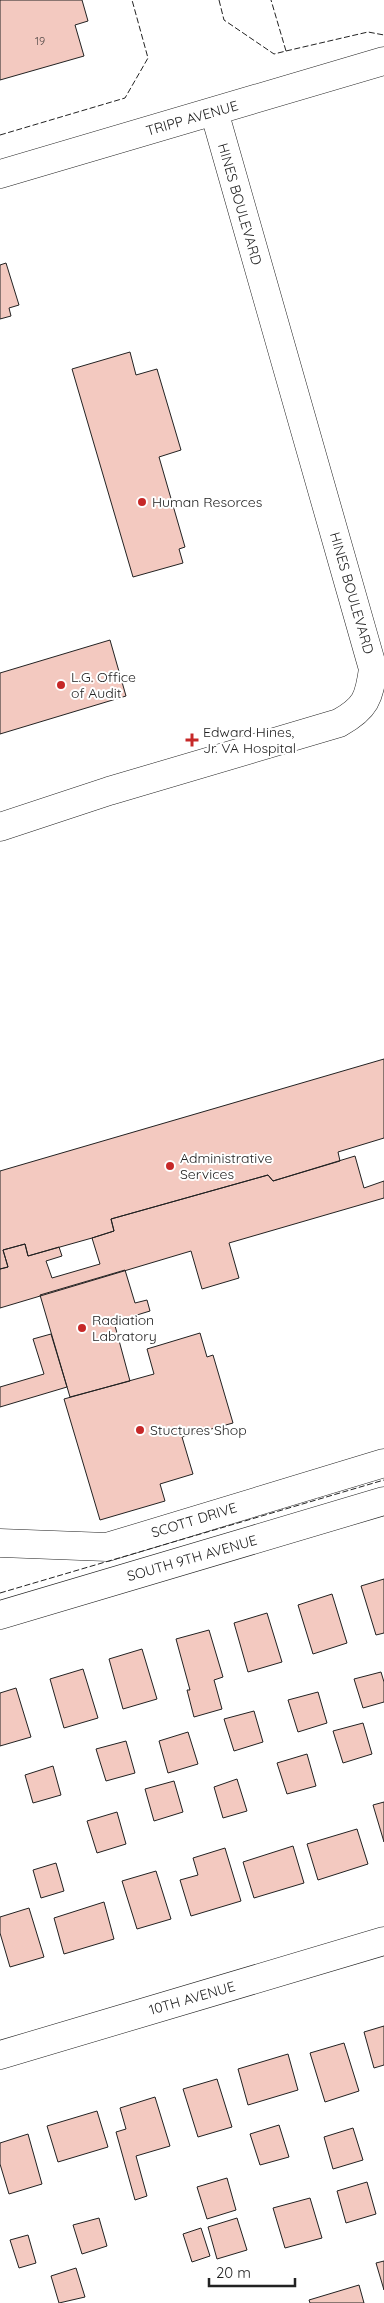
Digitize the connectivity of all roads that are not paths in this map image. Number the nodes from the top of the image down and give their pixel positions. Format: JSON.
{"nodes":[{"id":1,"x":384,"y":61,"type":"edge"},
{"id":2,"x":214,"y":111,"type":"junction"},
{"id":3,"x":0,"y":174,"type":"edge"},
{"id":4,"x":0,"y":827,"type":"edge"},
{"id":5,"x":384,"y":1463,"type":"edge"},
{"id":6,"x":384,"y":1501,"type":"edge"},
{"id":7,"x":0,"y":1543,"type":"edge"},
{"id":8,"x":0,"y":1615,"type":"edge"},
{"id":9,"x":384,"y":1941,"type":"edge"},
{"id":10,"x":0,"y":2055,"type":"edge"}],
"edges":[{"from":1,"to":2,"type":"street","name":"TRIPP AVENUE"},
{"from":2,"to":3,"type":"street","name":"TRIPP AVENUE"},
{"from":2,"to":4,"type":"street","name":"HINES BOULEVARD"},
{"from":5,"to":7,"type":"street","name":"SCOTT DRIVE"},
{"from":6,"to":8,"type":"street","name":"SOUTH 9TH AVENUE"},
{"from":9,"to":10,"type":"street","name":"10TH AVENUE"}]}
